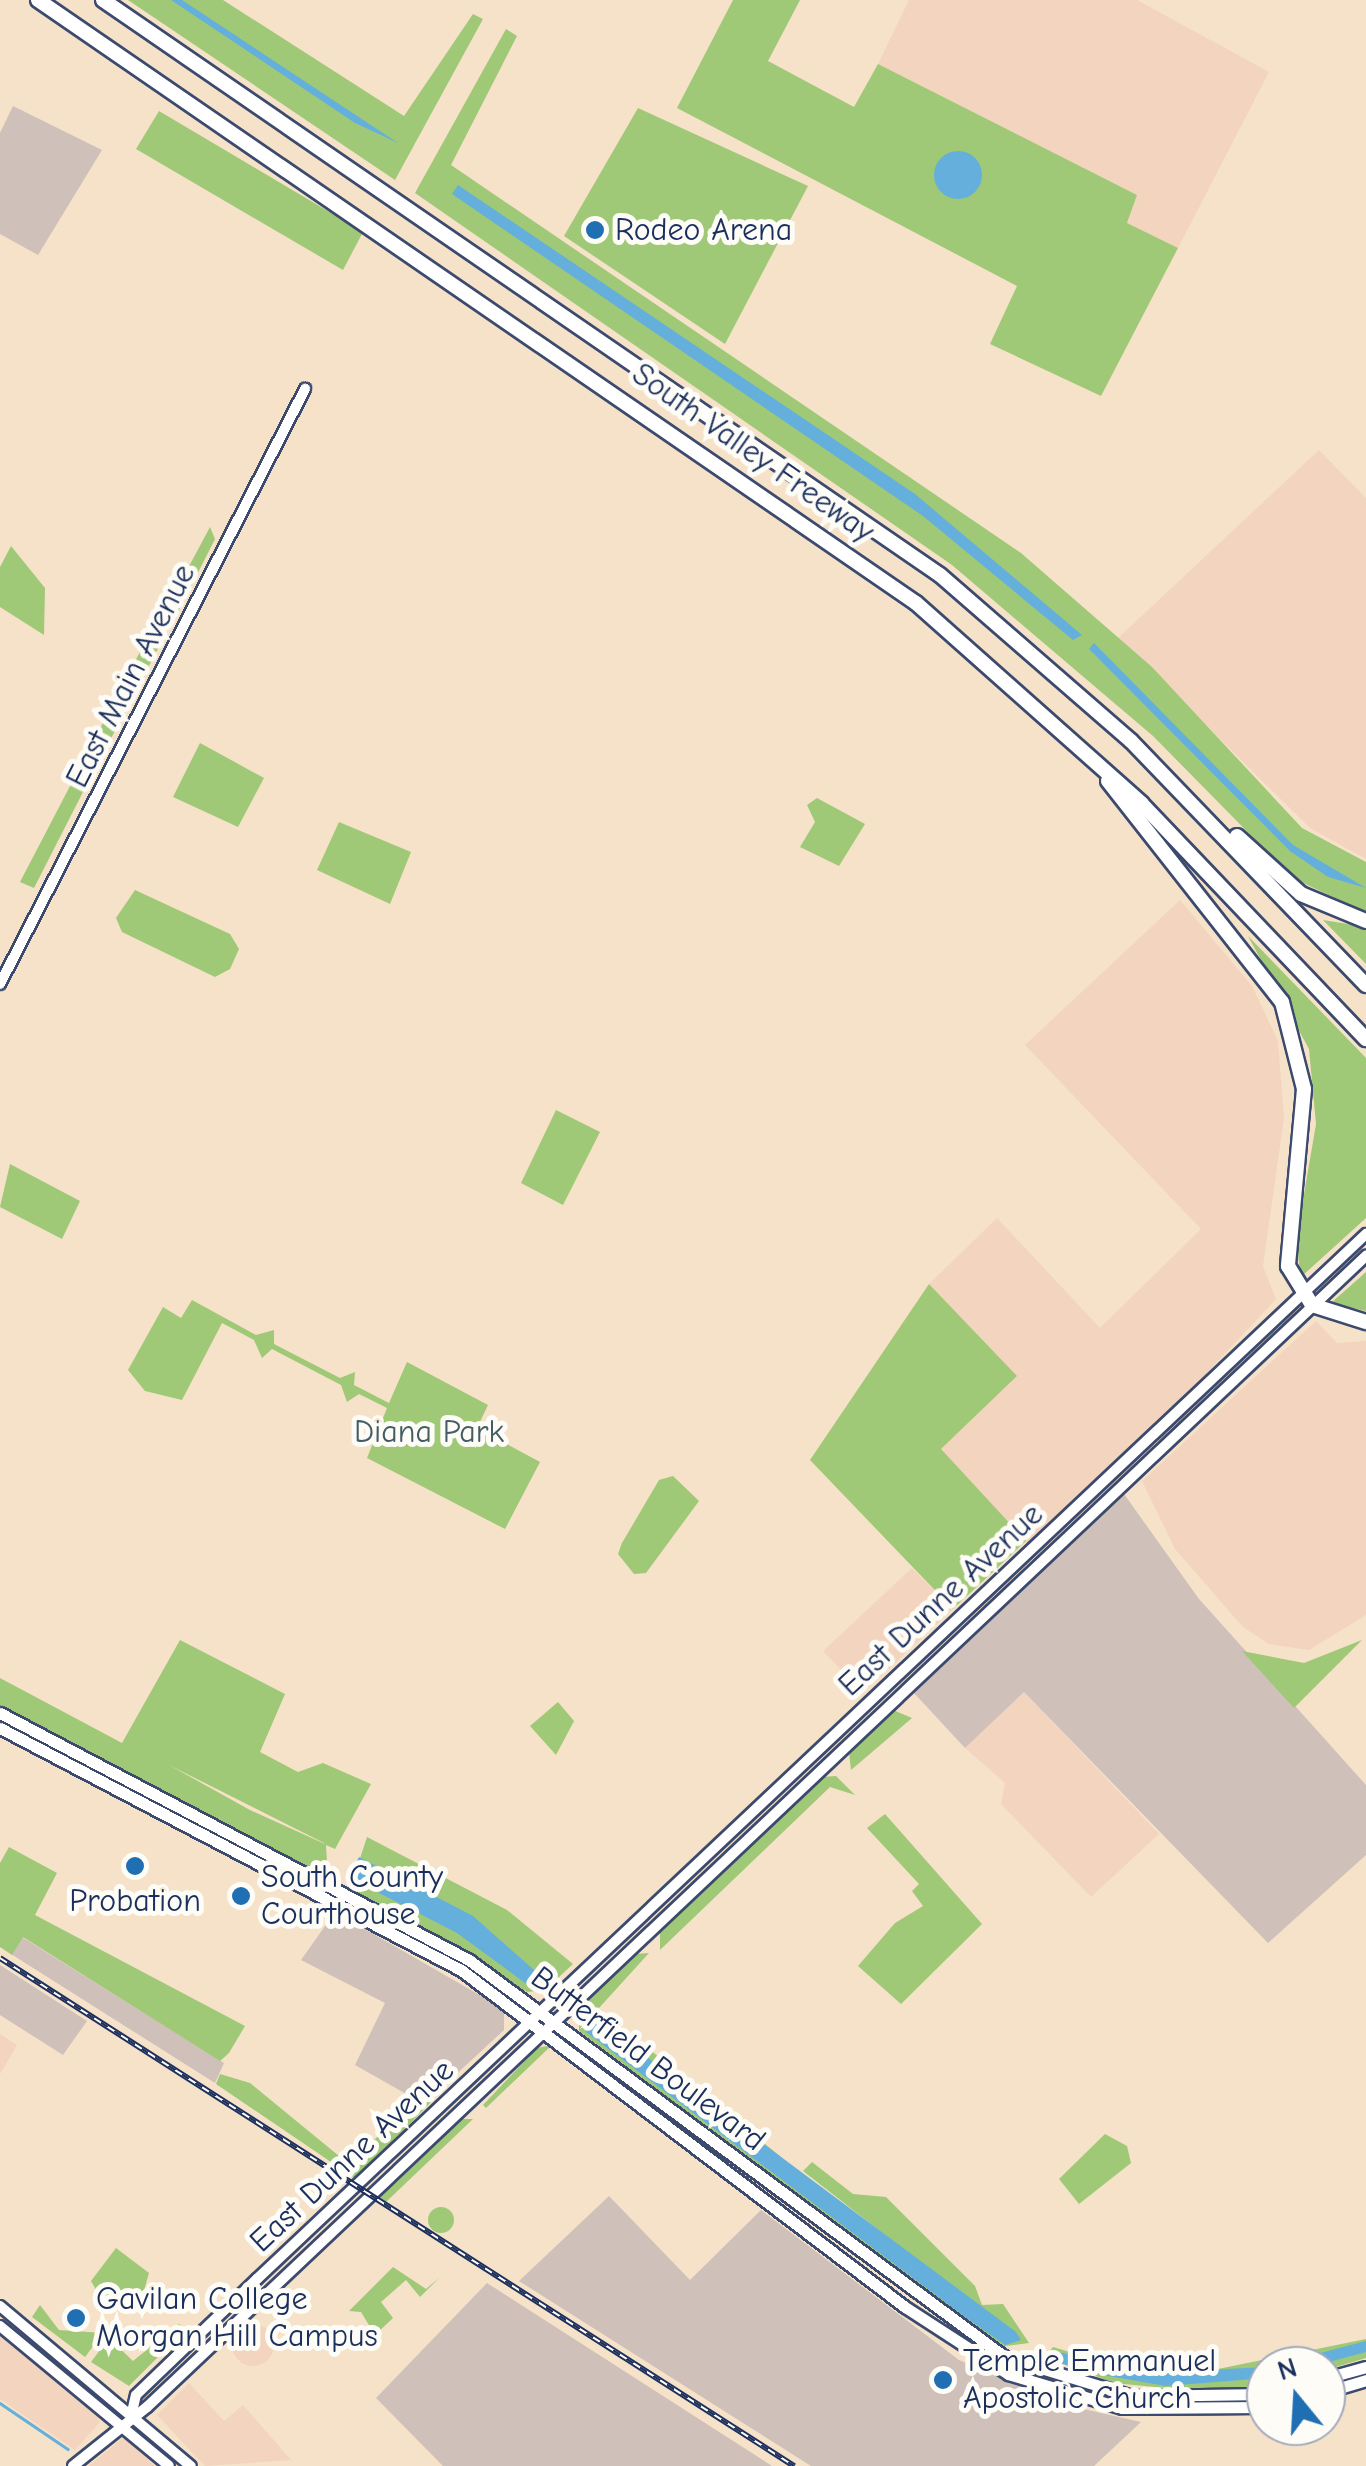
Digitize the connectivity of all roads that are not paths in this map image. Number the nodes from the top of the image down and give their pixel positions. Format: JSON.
{"nodes":[{"id":1,"x":38,"y":0,"type":"edge"},
{"id":2,"x":104,"y":0,"type":"edge"},
{"id":3,"x":306,"y":389,"type":"dead end"},
{"id":4,"x":1070,"y":734,"type":"junction"},
{"id":5,"x":1168,"y":777,"type":"junction"},
{"id":6,"x":1366,"y":922,"type":"edge"},
{"id":7,"x":0,"y":984,"type":"edge"},
{"id":8,"x":1366,"y":985,"type":"edge"},
{"id":9,"x":1366,"y":1039,"type":"edge"},
{"id":10,"x":1366,"y":1234,"type":"edge"},
{"id":11,"x":1366,"y":1256,"type":"edge"},
{"id":12,"x":1308,"y":1298,"type":"junction"},
{"id":13,"x":1366,"y":1322,"type":"edge"},
{"id":14,"x":1058,"y":1524,"type":"junction"},
{"id":15,"x":1030,"y":1568,"type":"junction"},
{"id":16,"x":1004,"y":1574,"type":"junction"},
{"id":17,"x":954,"y":1621,"type":"junction"},
{"id":18,"x":938,"y":1656,"type":"junction"},
{"id":19,"x":866,"y":1705,"type":"junction"},
{"id":20,"x":0,"y":1714,"type":"edge"},
{"id":21,"x":0,"y":1728,"type":"edge"},
{"id":22,"x":830,"y":1759,"type":"junction"},
{"id":23,"x":544,"y":2020,"type":"junction"},
{"id":24,"x":415,"y":2131,"type":"junction"},
{"id":25,"x":420,"y":2149,"type":"junction"},
{"id":26,"x":0,"y":2306,"type":"edge"},
{"id":27,"x":0,"y":2326,"type":"edge"},
{"id":28,"x":1246,"y":2394,"type":"edge"},
{"id":29,"x":1246,"y":2407,"type":"edge"},
{"id":30,"x":132,"y":2412,"type":"junction"},
{"id":31,"x":120,"y":2423,"type":"junction"},
{"id":32,"x":73,"y":2466,"type":"edge"},
{"id":33,"x":170,"y":2466,"type":"edge"},
{"id":34,"x":190,"y":2466,"type":"edge"}],
"edges":[{"from":1,"to":4,"type":"highway","name":"South Valley Freeway"},
{"from":2,"to":5,"type":"highway","name":"South Valley Freeway"},
{"from":3,"to":7,"type":"main road","name":"East Main Avenue"},
{"from":4,"to":9,"type":"highway","name":"South Valley Freeway"},
{"from":4,"to":12,"type":"highway"},
{"from":5,"to":6,"type":"highway"},
{"from":5,"to":8,"type":"highway","name":"South Valley Freeway"},
{"from":10,"to":12,"type":"main road","name":"East Dunne Avenue"},
{"from":11,"to":12,"type":"main road","name":"East Dunne Avenue"},
{"from":12,"to":13,"type":"highway"},
{"from":12,"to":14,"type":"main road","name":"East Dunne Avenue"},
{"from":12,"to":15,"type":"main road","name":"East Dunne Avenue"},
{"from":14,"to":15,"type":"main road"},
{"from":14,"to":16,"type":"main road","name":"East Dunne Avenue"},
{"from":15,"to":16,"type":"main road"},
{"from":15,"to":18,"type":"main road","name":"East Dunne Avenue"},
{"from":16,"to":17,"type":"main road","name":"East Dunne Avenue"},
{"from":17,"to":18,"type":"main road"},
{"from":17,"to":19,"type":"main road","name":"East Dunne Avenue"},
{"from":18,"to":22,"type":"main road","name":"East Dunne Avenue"},
{"from":19,"to":22,"type":"main road"},
{"from":19,"to":23,"type":"main road","name":"East Dunne Avenue"},
{"from":20,"to":23,"type":"main road","name":"Butterfield Boulevard"},
{"from":21,"to":23,"type":"main road","name":"Butterfield Boulevard"},
{"from":22,"to":23,"type":"main road","name":"East Dunne Avenue"},
{"from":23,"to":24,"type":"main road","name":"East Dunne Avenue"},
{"from":23,"to":25,"type":"main road","name":"East Dunne Avenue"},
{"from":23,"to":28,"type":"main road","name":"Butterfield Boulevard"},
{"from":23,"to":29,"type":"main road","name":"Butterfield Boulevard"},
{"from":24,"to":25,"type":"main road"},
{"from":24,"to":30,"type":"main road","name":"East Dunne Avenue"},
{"from":25,"to":30,"type":"main road","name":"East Dunne Avenue"},
{"from":26,"to":30,"type":"main road"},
{"from":27,"to":31,"type":"main road"},
{"from":30,"to":31,"type":"main road"},
{"from":30,"to":34,"type":"main road"},
{"from":31,"to":32,"type":"main road"},
{"from":31,"to":33,"type":"main road"}]}
